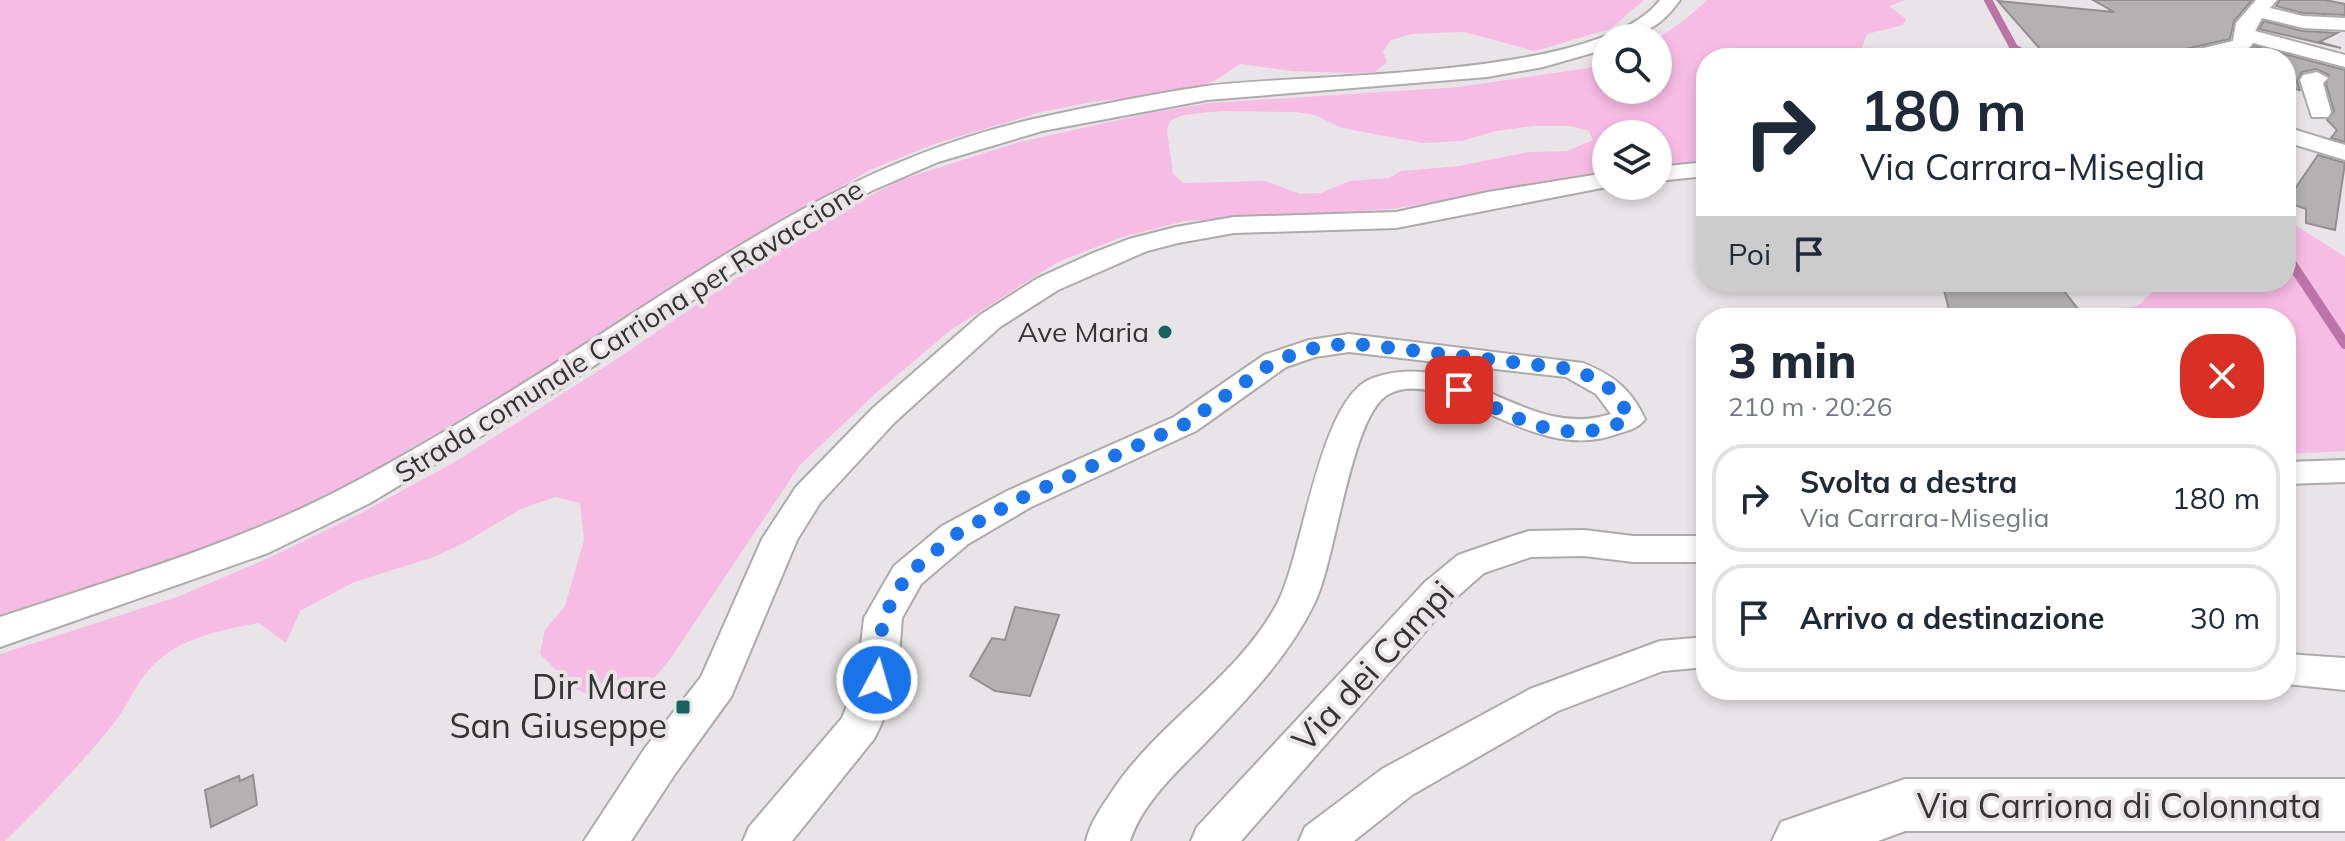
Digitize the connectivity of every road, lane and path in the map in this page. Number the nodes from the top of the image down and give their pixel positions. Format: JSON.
{"nodes":[{"id":1,"x":1670,"y":0,"type":"edge"},
{"id":2,"x":2263,"y":6,"type":"edge"},
{"id":3,"x":1642,"y":24,"type":"edge"},
{"id":4,"x":2345,"y":24,"type":"edge"},
{"id":5,"x":2246,"y":35,"type":"junction"},
{"id":6,"x":1592,"y":46,"type":"edge"},
{"id":7,"x":2236,"y":48,"type":"edge"},
{"id":8,"x":2296,"y":48,"type":"edge"},
{"id":9,"x":2296,"y":48,"type":"edge"},
{"id":10,"x":2345,"y":61,"type":"edge"},
{"id":11,"x":2317,"y":78,"type":"dead end"},
{"id":12,"x":2320,"y":112,"type":"dead end"},
{"id":13,"x":2296,"y":137,"type":"edge"},
{"id":14,"x":2345,"y":153,"type":"edge"},
{"id":15,"x":1696,"y":170,"type":"edge"},
{"id":16,"x":1672,"y":173,"type":"edge"},
{"id":17,"x":1592,"y":182,"type":"edge"},
{"id":18,"x":2345,"y":471,"type":"edge"},
{"id":19,"x":2296,"y":473,"type":"edge"},
{"id":20,"x":1696,"y":549,"type":"edge"},
{"id":21,"x":0,"y":632,"type":"edge"},
{"id":22,"x":1696,"y":653,"type":"edge"},
{"id":23,"x":2296,"y":670,"type":"edge"},
{"id":24,"x":2345,"y":674,"type":"edge"},
{"id":25,"x":2345,"y":805,"type":"edge"},
{"id":26,"x":606,"y":841,"type":"edge"},
{"id":27,"x":765,"y":841,"type":"edge"},
{"id":28,"x":1108,"y":841,"type":"edge"},
{"id":29,"x":1213,"y":841,"type":"edge"},
{"id":30,"x":1321,"y":841,"type":"edge"},
{"id":31,"x":1803,"y":841,"type":"edge"}],
"edges":[{"from":1,"to":3,"type":"street"},
{"from":2,"to":4,"type":"street"},
{"from":2,"to":5,"type":"street"},
{"from":5,"to":7,"type":"street"},
{"from":5,"to":8,"type":"street"},
{"from":6,"to":21,"type":"street","name":"Strada comunale Carriona per Ravaccione"},
{"from":9,"to":10,"type":"street"},
{"from":11,"to":12,"type":"street"},
{"from":13,"to":14,"type":"street"},
{"from":15,"to":16,"type":"street"},
{"from":17,"to":26,"type":"street"},
{"from":18,"to":19,"type":"street"},
{"from":20,"to":29,"type":"street","name":"Via dei Campi"},
{"from":22,"to":30,"type":"street"},
{"from":23,"to":24,"type":"street"},
{"from":25,"to":31,"type":"main road","name":"Via Carriona di Colonnata"},
{"from":27,"to":28,"type":"street"}]}
